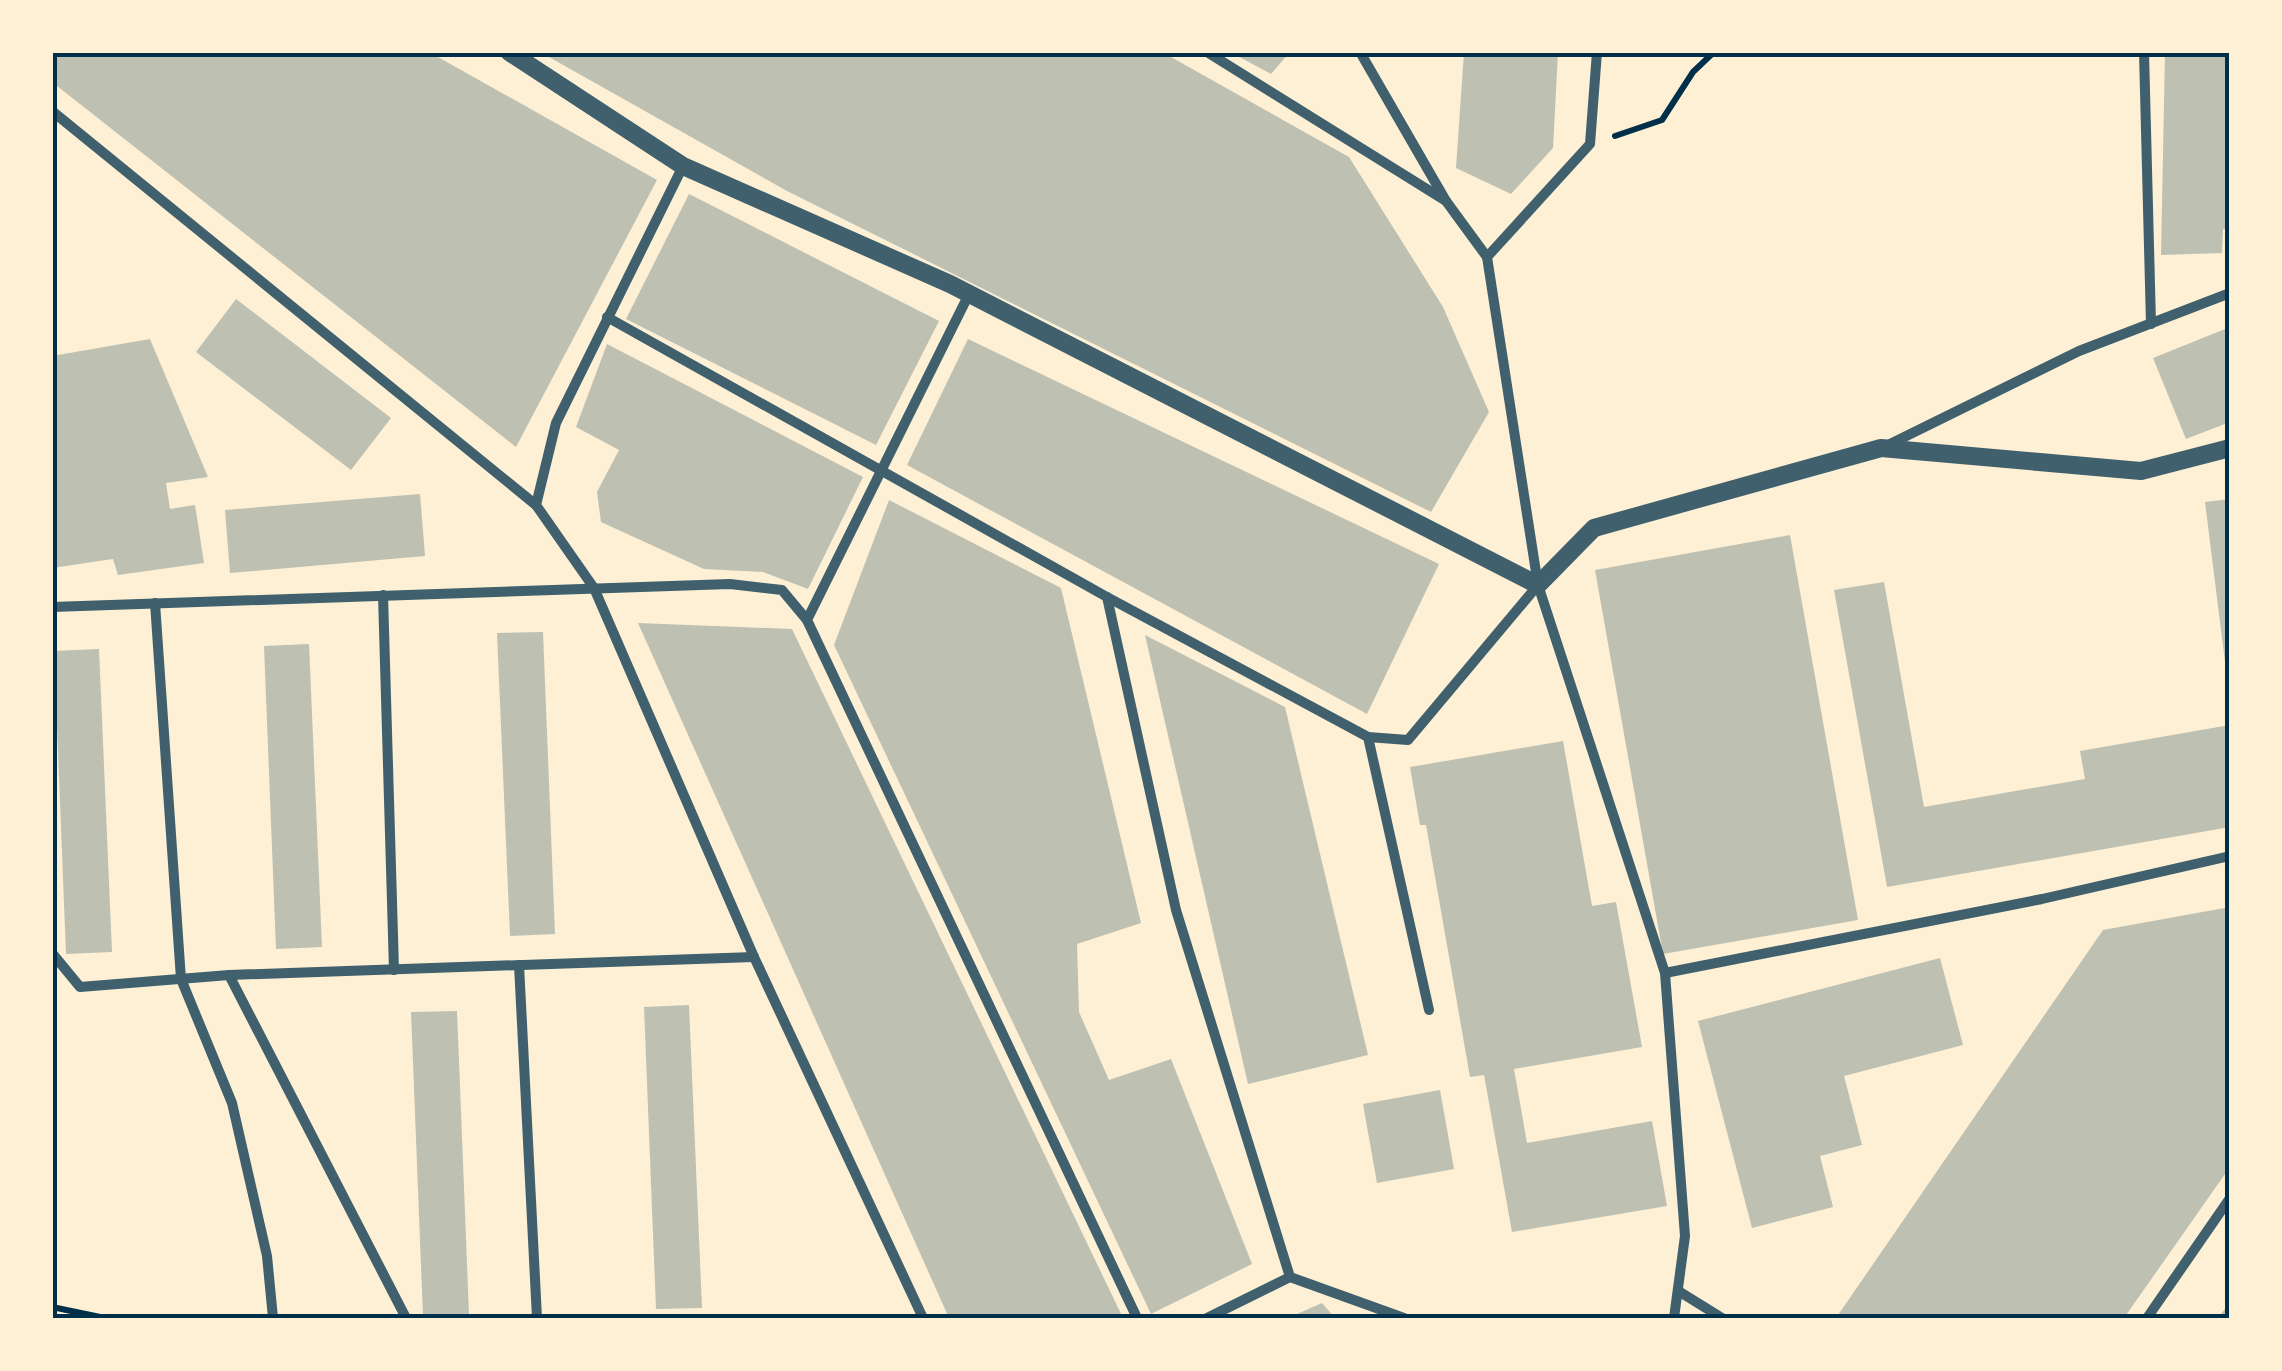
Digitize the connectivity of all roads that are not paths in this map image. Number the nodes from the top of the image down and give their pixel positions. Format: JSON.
{"nodes":[{"id":1,"x":509,"y":52,"type":"edge"},
{"id":2,"x":1206,"y":52,"type":"edge"},
{"id":3,"x":1360,"y":52,"type":"edge"},
{"id":4,"x":1597,"y":52,"type":"edge"},
{"id":5,"x":2144,"y":52,"type":"edge"},
{"id":6,"x":52,"y":111,"type":"edge"},
{"id":7,"x":683,"y":166,"type":"junction"},
{"id":8,"x":1446,"y":201,"type":"junction"},
{"id":9,"x":1487,"y":257,"type":"junction"},
{"id":10,"x":2230,"y":293,"type":"edge"},
{"id":11,"x":970,"y":294,"type":"junction"},
{"id":12,"x":607,"y":317,"type":"junction"},
{"id":13,"x":2151,"y":324,"type":"junction"},
{"id":14,"x":1881,"y":448,"type":"junction"},
{"id":15,"x":2230,"y":448,"type":"edge"},
{"id":16,"x":884,"y":470,"type":"junction"},
{"id":17,"x":536,"y":505,"type":"junction"},
{"id":18,"x":1538,"y":584,"type":"junction"},
{"id":19,"x":594,"y":588,"type":"junction"},
{"id":20,"x":383,"y":595,"type":"junction"},
{"id":21,"x":1107,"y":598,"type":"junction"},
{"id":22,"x":155,"y":603,"type":"junction"},
{"id":23,"x":52,"y":607,"type":"edge"},
{"id":24,"x":808,"y":620,"type":"junction"},
{"id":25,"x":1368,"y":737,"type":"junction"},
{"id":26,"x":2230,"y":856,"type":"edge"},
{"id":27,"x":52,"y":953,"type":"edge"},
{"id":28,"x":754,"y":957,"type":"junction"},
{"id":29,"x":519,"y":965,"type":"junction"},
{"id":30,"x":394,"y":970,"type":"junction"},
{"id":31,"x":1665,"y":973,"type":"junction"},
{"id":32,"x":229,"y":975,"type":"junction"},
{"id":33,"x":181,"y":979,"type":"junction"},
{"id":34,"x":1430,"y":1010,"type":"dead end"},
{"id":35,"x":2230,"y":1198,"type":"edge"},
{"id":36,"x":1290,"y":1277,"type":"junction"},
{"id":37,"x":1680,"y":1292,"type":"junction"},
{"id":38,"x":273,"y":1318,"type":"edge"},
{"id":39,"x":406,"y":1318,"type":"edge"},
{"id":40,"x":537,"y":1318,"type":"edge"},
{"id":41,"x":922,"y":1318,"type":"edge"},
{"id":42,"x":1136,"y":1318,"type":"edge"},
{"id":43,"x":1207,"y":1318,"type":"edge"},
{"id":44,"x":1404,"y":1318,"type":"edge"},
{"id":45,"x":1674,"y":1318,"type":"edge"},
{"id":46,"x":1722,"y":1318,"type":"edge"},
{"id":47,"x":2147,"y":1318,"type":"edge"}],
"edges":[{"from":1,"to":7,"type":"street"},
{"from":2,"to":8,"type":"street"},
{"from":3,"to":8,"type":"street"},
{"from":4,"to":9,"type":"street"},
{"from":5,"to":13,"type":"street"},
{"from":6,"to":17,"type":"street"},
{"from":7,"to":11,"type":"street"},
{"from":7,"to":12,"type":"street"},
{"from":8,"to":9,"type":"street"},
{"from":9,"to":18,"type":"street"},
{"from":10,"to":13,"type":"street"},
{"from":11,"to":16,"type":"street"},
{"from":11,"to":18,"type":"street"},
{"from":12,"to":16,"type":"street"},
{"from":12,"to":17,"type":"street"},
{"from":13,"to":14,"type":"street"},
{"from":14,"to":15,"type":"street"},
{"from":14,"to":18,"type":"street"},
{"from":16,"to":21,"type":"street"},
{"from":16,"to":24,"type":"street"},
{"from":17,"to":19,"type":"street"},
{"from":18,"to":25,"type":"street"},
{"from":18,"to":31,"type":"street"},
{"from":19,"to":20,"type":"street"},
{"from":19,"to":24,"type":"street"},
{"from":19,"to":28,"type":"street"},
{"from":20,"to":22,"type":"street"},
{"from":20,"to":30,"type":"street"},
{"from":21,"to":25,"type":"street"},
{"from":21,"to":36,"type":"street"},
{"from":22,"to":23,"type":"street"},
{"from":22,"to":33,"type":"street"},
{"from":24,"to":42,"type":"street"},
{"from":25,"to":34,"type":"street"},
{"from":26,"to":31,"type":"street"},
{"from":27,"to":33,"type":"street"},
{"from":28,"to":29,"type":"street"},
{"from":28,"to":41,"type":"street"},
{"from":29,"to":30,"type":"street"},
{"from":29,"to":40,"type":"street"},
{"from":30,"to":32,"type":"street"},
{"from":31,"to":37,"type":"street"},
{"from":32,"to":33,"type":"street"},
{"from":32,"to":39,"type":"street"},
{"from":33,"to":38,"type":"street"},
{"from":35,"to":47,"type":"street"},
{"from":36,"to":43,"type":"street"},
{"from":36,"to":44,"type":"street"},
{"from":37,"to":45,"type":"street"},
{"from":37,"to":46,"type":"street"}]}
